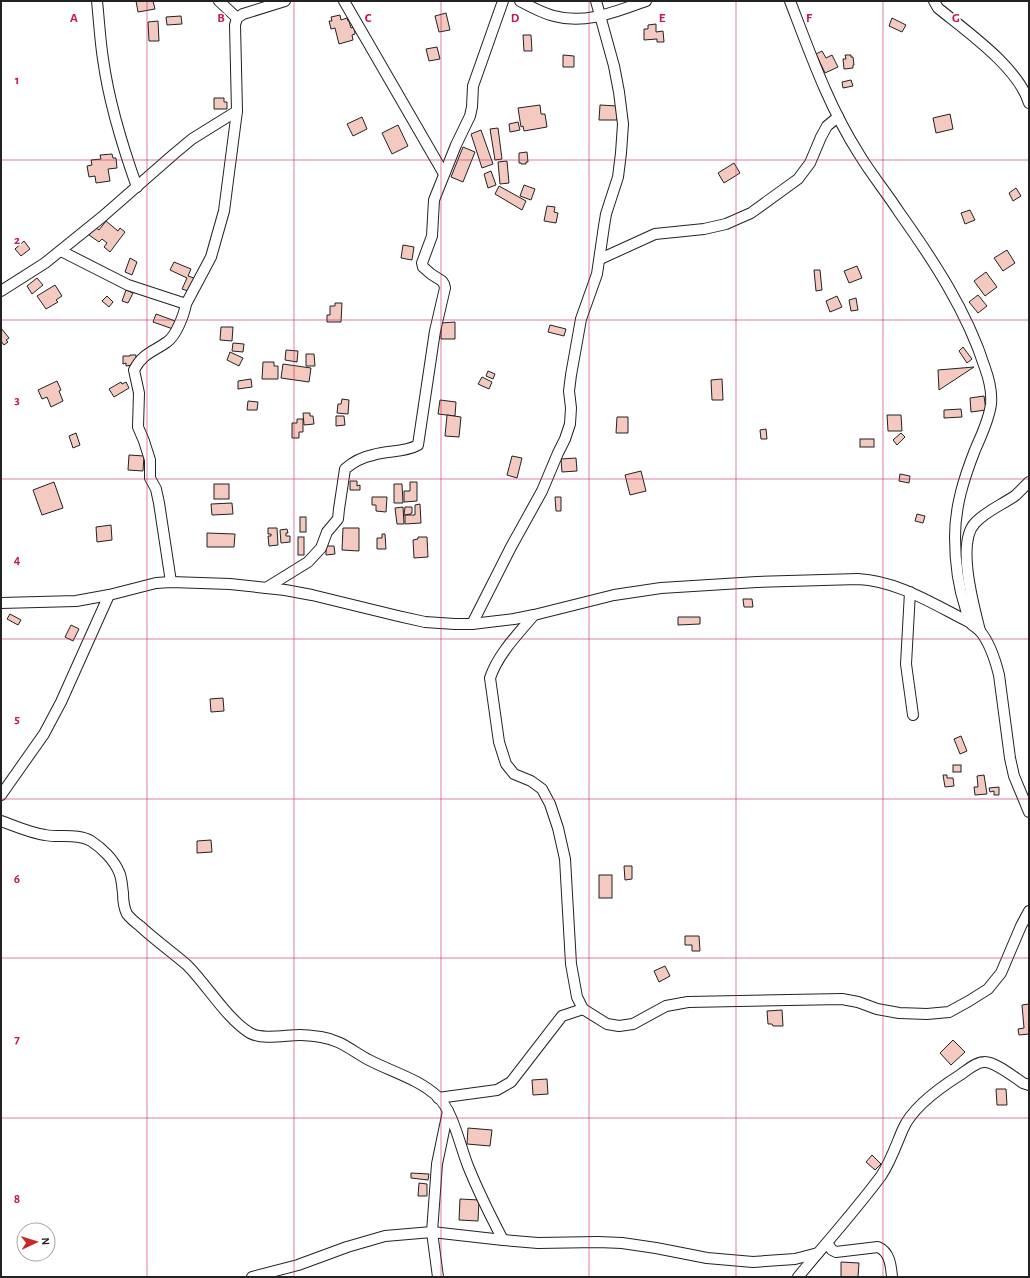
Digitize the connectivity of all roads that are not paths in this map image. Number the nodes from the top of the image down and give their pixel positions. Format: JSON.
{"nodes":[{"id":1,"x":97,"y":1,"type":"edge"},
{"id":2,"x":219,"y":1,"type":"edge"},
{"id":3,"x":285,"y":1,"type":"edge"},
{"id":4,"x":344,"y":1,"type":"edge"},
{"id":5,"x":504,"y":1,"type":"edge"},
{"id":6,"x":520,"y":1,"type":"edge"},
{"id":7,"x":596,"y":1,"type":"edge"},
{"id":8,"x":646,"y":1,"type":"edge"},
{"id":9,"x":790,"y":1,"type":"edge"},
{"id":10,"x":934,"y":1,"type":"edge"},
{"id":11,"x":601,"y":16,"type":"junction"},
{"id":12,"x":237,"y":18,"type":"junction"},
{"id":13,"x":1029,"y":103,"type":"edge"},
{"id":14,"x":238,"y":111,"type":"junction"},
{"id":15,"x":838,"y":117,"type":"junction"},
{"id":16,"x":444,"y":174,"type":"junction"},
{"id":17,"x":137,"y":187,"type":"junction"},
{"id":18,"x":60,"y":251,"type":"junction"},
{"id":19,"x":600,"y":259,"type":"junction"},
{"id":20,"x":1,"y":290,"type":"edge"},
{"id":21,"x":186,"y":304,"type":"junction"},
{"id":22,"x":1029,"y":482,"type":"edge"},
{"id":23,"x":171,"y":582,"type":"junction"},
{"id":24,"x":266,"y":588,"type":"junction"},
{"id":25,"x":910,"y":592,"type":"junction"},
{"id":26,"x":109,"y":595,"type":"junction"},
{"id":27,"x":1,"y":603,"type":"edge"},
{"id":28,"x":534,"y":615,"type":"junction"},
{"id":29,"x":969,"y":622,"type":"junction"},
{"id":30,"x":472,"y":624,"type":"junction"},
{"id":31,"x":980,"y":631,"type":"junction"},
{"id":32,"x":913,"y":715,"type":"dead end"},
{"id":33,"x":1,"y":795,"type":"edge"},
{"id":34,"x":1029,"y":812,"type":"edge"},
{"id":35,"x":1,"y":821,"type":"edge"},
{"id":36,"x":1029,"y":911,"type":"edge"},
{"id":37,"x":583,"y":1009,"type":"junction"},
{"id":38,"x":1029,"y":1085,"type":"edge"},
{"id":39,"x":438,"y":1098,"type":"junction"},
{"id":40,"x":448,"y":1110,"type":"junction"},
{"id":41,"x":432,"y":1232,"type":"junction"},
{"id":42,"x":503,"y":1240,"type":"junction"},
{"id":43,"x":827,"y":1243,"type":"junction"},
{"id":44,"x":818,"y":1253,"type":"junction"},
{"id":45,"x":252,"y":1277,"type":"edge"},
{"id":46,"x":438,"y":1277,"type":"edge"},
{"id":47,"x":798,"y":1277,"type":"edge"},
{"id":48,"x":892,"y":1277,"type":"edge"}],
"edges":[{"from":1,"to":17,"type":"street"},
{"from":2,"to":12,"type":"street"},
{"from":3,"to":12,"type":"street"},
{"from":4,"to":16,"type":"street"},
{"from":5,"to":16,"type":"street"},
{"from":6,"to":11,"type":"street"},
{"from":7,"to":11,"type":"street"},
{"from":8,"to":11,"type":"street"},
{"from":9,"to":15,"type":"street"},
{"from":10,"to":13,"type":"street"},
{"from":11,"to":19,"type":"street"},
{"from":12,"to":14,"type":"street"},
{"from":14,"to":17,"type":"street"},
{"from":14,"to":21,"type":"street"},
{"from":15,"to":19,"type":"street"},
{"from":15,"to":29,"type":"street"},
{"from":16,"to":24,"type":"street"},
{"from":17,"to":18,"type":"street"},
{"from":18,"to":20,"type":"street"},
{"from":18,"to":21,"type":"street"},
{"from":19,"to":30,"type":"street"},
{"from":21,"to":23,"type":"street"},
{"from":22,"to":31,"type":"street"},
{"from":23,"to":24,"type":"street"},
{"from":23,"to":26,"type":"street"},
{"from":24,"to":30,"type":"street"},
{"from":25,"to":28,"type":"street"},
{"from":25,"to":29,"type":"street"},
{"from":25,"to":32,"type":"street"},
{"from":26,"to":27,"type":"street"},
{"from":26,"to":33,"type":"street"},
{"from":28,"to":30,"type":"street"},
{"from":28,"to":37,"type":"street"},
{"from":29,"to":31,"type":"street"},
{"from":31,"to":34,"type":"street"},
{"from":35,"to":39,"type":"street"},
{"from":36,"to":37,"type":"street"},
{"from":37,"to":39,"type":"street"},
{"from":38,"to":43,"type":"street"},
{"from":39,"to":40,"type":"street"},
{"from":40,"to":41,"type":"street"},
{"from":40,"to":42,"type":"street"},
{"from":41,"to":42,"type":"street"},
{"from":41,"to":45,"type":"street"},
{"from":41,"to":46,"type":"street"},
{"from":42,"to":44,"type":"street"},
{"from":43,"to":44,"type":"street"},
{"from":43,"to":48,"type":"street"},
{"from":44,"to":47,"type":"street"}]}
